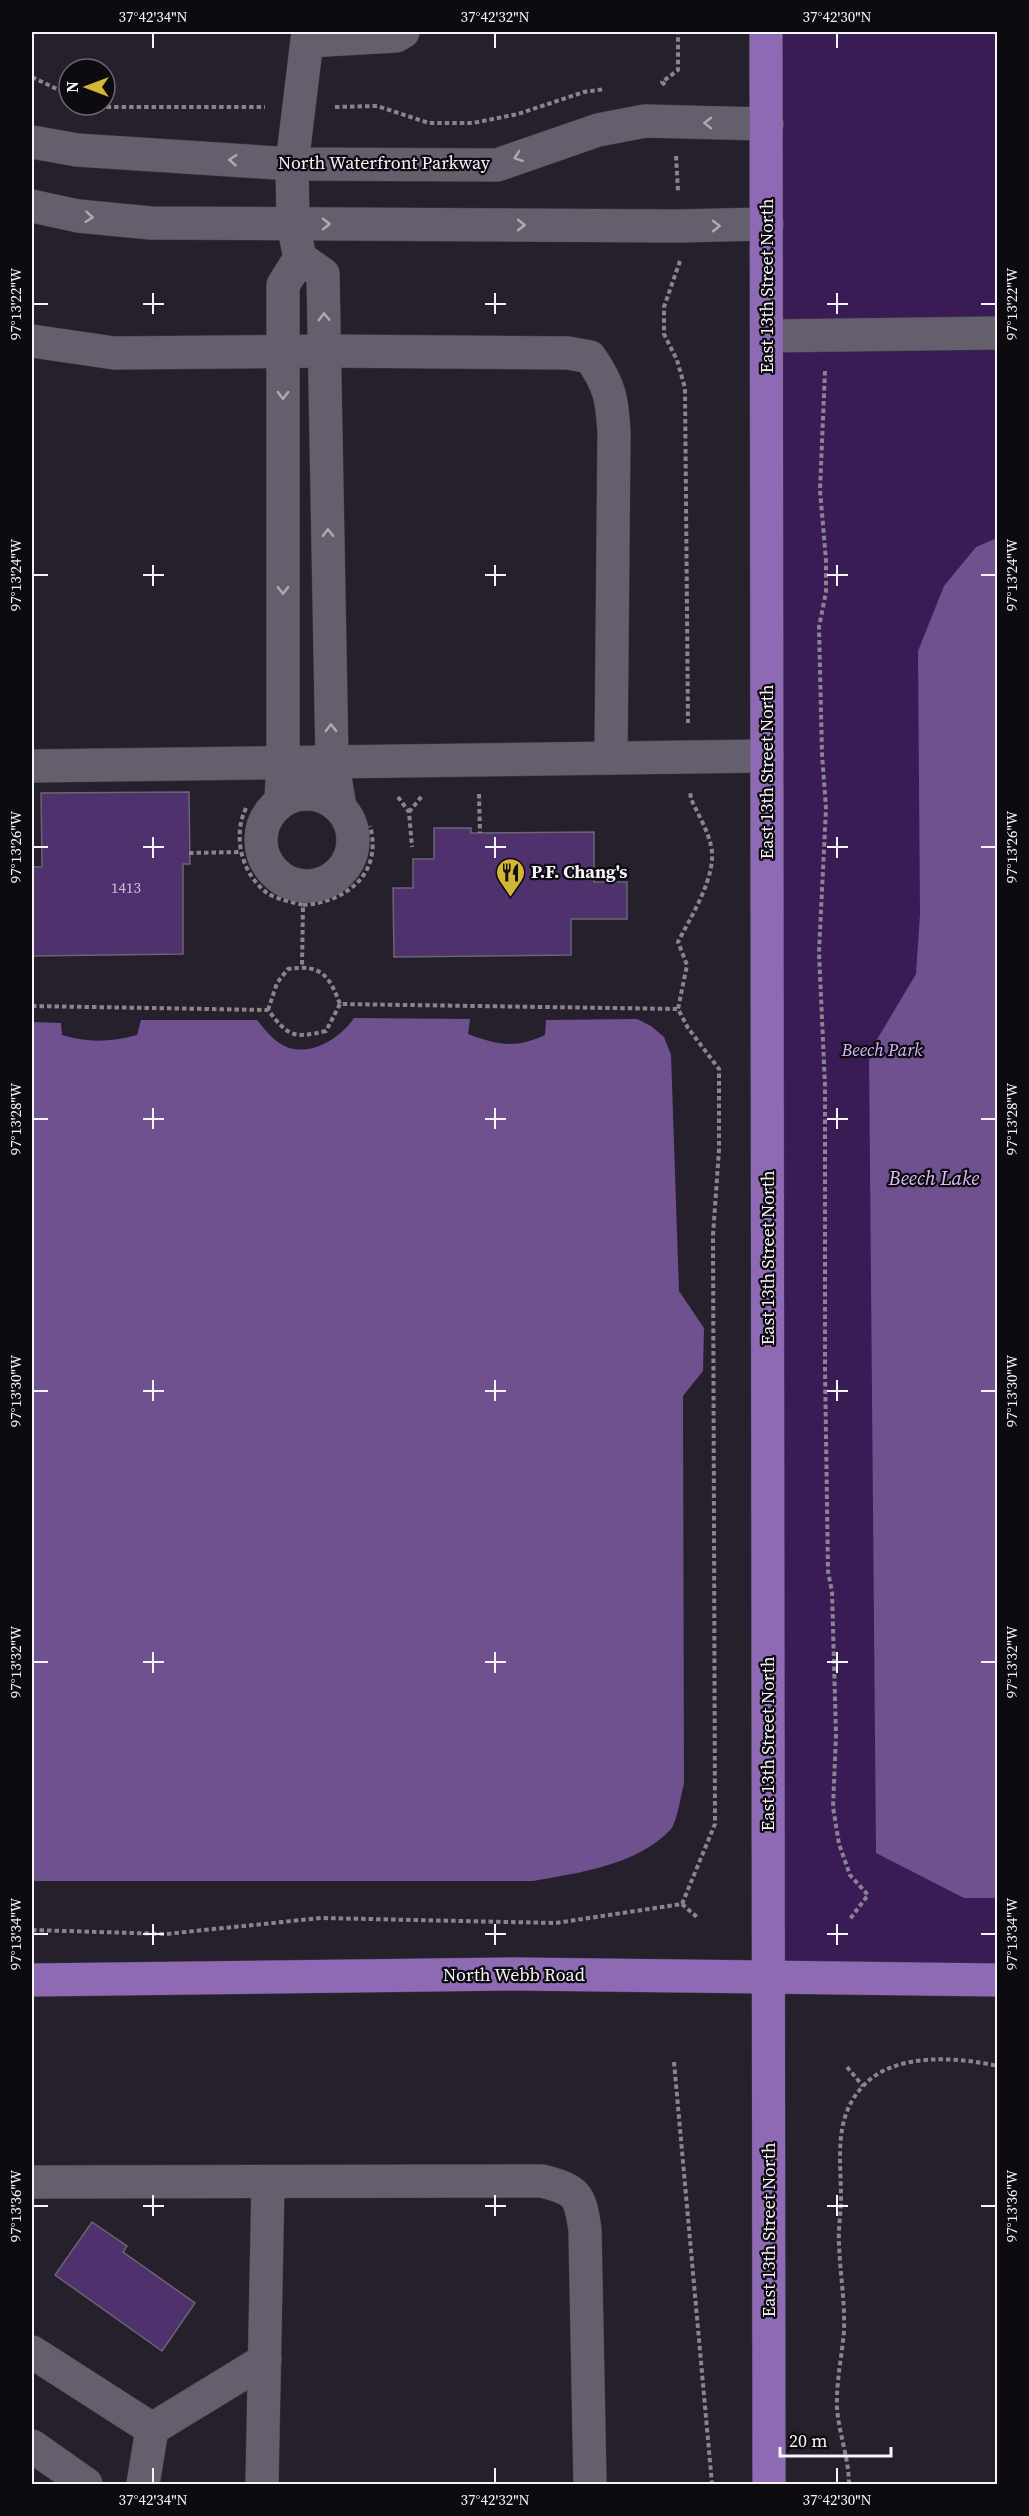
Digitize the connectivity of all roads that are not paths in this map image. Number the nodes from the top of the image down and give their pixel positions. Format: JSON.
{"nodes":[{"id":1,"x":403,"y":32,"type":"edge"},
{"id":2,"x":766,"y":32,"type":"edge"},
{"id":3,"x":308,"y":36,"type":"edge"},
{"id":4,"x":766,"y":124,"type":"junction"},
{"id":5,"x":32,"y":142,"type":"edge"},
{"id":6,"x":292,"y":164,"type":"junction"},
{"id":7,"x":32,"y":206,"type":"edge"},
{"id":8,"x":293,"y":224,"type":"junction"},
{"id":9,"x":767,"y":224,"type":"junction"},
{"id":10,"x":300,"y":258,"type":"junction"},
{"id":11,"x":998,"y":333,"type":"edge"},
{"id":12,"x":767,"y":336,"type":"junction"},
{"id":13,"x":32,"y":341,"type":"edge"},
{"id":14,"x":325,"y":351,"type":"junction"},
{"id":15,"x":283,"y":352,"type":"junction"},
{"id":16,"x":767,"y":756,"type":"junction"},
{"id":17,"x":611,"y":758,"type":"junction"},
{"id":18,"x":332,"y":760,"type":"junction"},
{"id":19,"x":283,"y":762,"type":"junction"},
{"id":20,"x":32,"y":766,"type":"edge"},
{"id":21,"x":281,"y":800,"type":"junction"},
{"id":22,"x":354,"y":814,"type":"junction"},
{"id":23,"x":768,"y":1977,"type":"junction"},
{"id":24,"x":32,"y":1980,"type":"edge"},
{"id":25,"x":998,"y":1980,"type":"edge"},
{"id":26,"x":32,"y":2182,"type":"edge"},
{"id":27,"x":268,"y":2182,"type":"junction"},
{"id":28,"x":32,"y":2352,"type":"edge"},
{"id":29,"x":265,"y":2360,"type":"junction"},
{"id":30,"x":152,"y":2429,"type":"junction"},
{"id":31,"x":32,"y":2446,"type":"edge"},
{"id":32,"x":86,"y":2484,"type":"edge"},
{"id":33,"x":143,"y":2484,"type":"edge"},
{"id":34,"x":262,"y":2484,"type":"edge"},
{"id":35,"x":590,"y":2484,"type":"edge"},
{"id":36,"x":769,"y":2484,"type":"edge"}],
"edges":[{"from":1,"to":3,"type":"street"},
{"from":2,"to":4,"type":"main road","name":"East 13th Street North"},
{"from":3,"to":6,"type":"street"},
{"from":4,"to":6,"type":"street","name":"North Waterfront Parkway","one_way":true},
{"from":4,"to":9,"type":"main road","name":"East 13th Street North"},
{"from":6,"to":5,"type":"street","name":"North Waterfront Parkway","one_way":true},
{"from":6,"to":8,"type":"street"},
{"from":7,"to":8,"type":"street","one_way":true},
{"from":8,"to":9,"type":"street","one_way":true},
{"from":8,"to":10,"type":"street"},
{"from":9,"to":12,"type":"main road","name":"East 13th Street North"},
{"from":14,"to":10,"type":"street","one_way":true},
{"from":10,"to":15,"type":"street"},
{"from":11,"to":12,"type":"street"},
{"from":12,"to":16,"type":"main road","name":"East 13th Street North"},
{"from":13,"to":15,"type":"street"},
{"from":14,"to":15,"type":"street"},
{"from":14,"to":17,"type":"street"},
{"from":18,"to":14,"type":"street","one_way":true},
{"from":15,"to":19,"type":"street","one_way":true},
{"from":16,"to":17,"type":"street"},
{"from":16,"to":23,"type":"main road","name":"East 13th Street North"},
{"from":17,"to":18,"type":"street"},
{"from":18,"to":19,"type":"street"},
{"from":18,"to":22,"type":"street"},
{"from":19,"to":20,"type":"street"},
{"from":19,"to":21,"type":"street"},
{"from":21,"to":22,"type":"street"},
{"from":21,"to":22,"type":"street"},
{"from":23,"to":24,"type":"main road","name":"North Webb Road"},
{"from":23,"to":25,"type":"main road","name":"North Webb Road"},
{"from":23,"to":36,"type":"main road","name":"East 13th Street North"},
{"from":26,"to":27,"type":"street"},
{"from":27,"to":29,"type":"street"},
{"from":27,"to":35,"type":"street"},
{"from":28,"to":30,"type":"street"},
{"from":29,"to":30,"type":"street"},
{"from":29,"to":34,"type":"street"},
{"from":30,"to":33,"type":"street"},
{"from":31,"to":32,"type":"street"}]}
